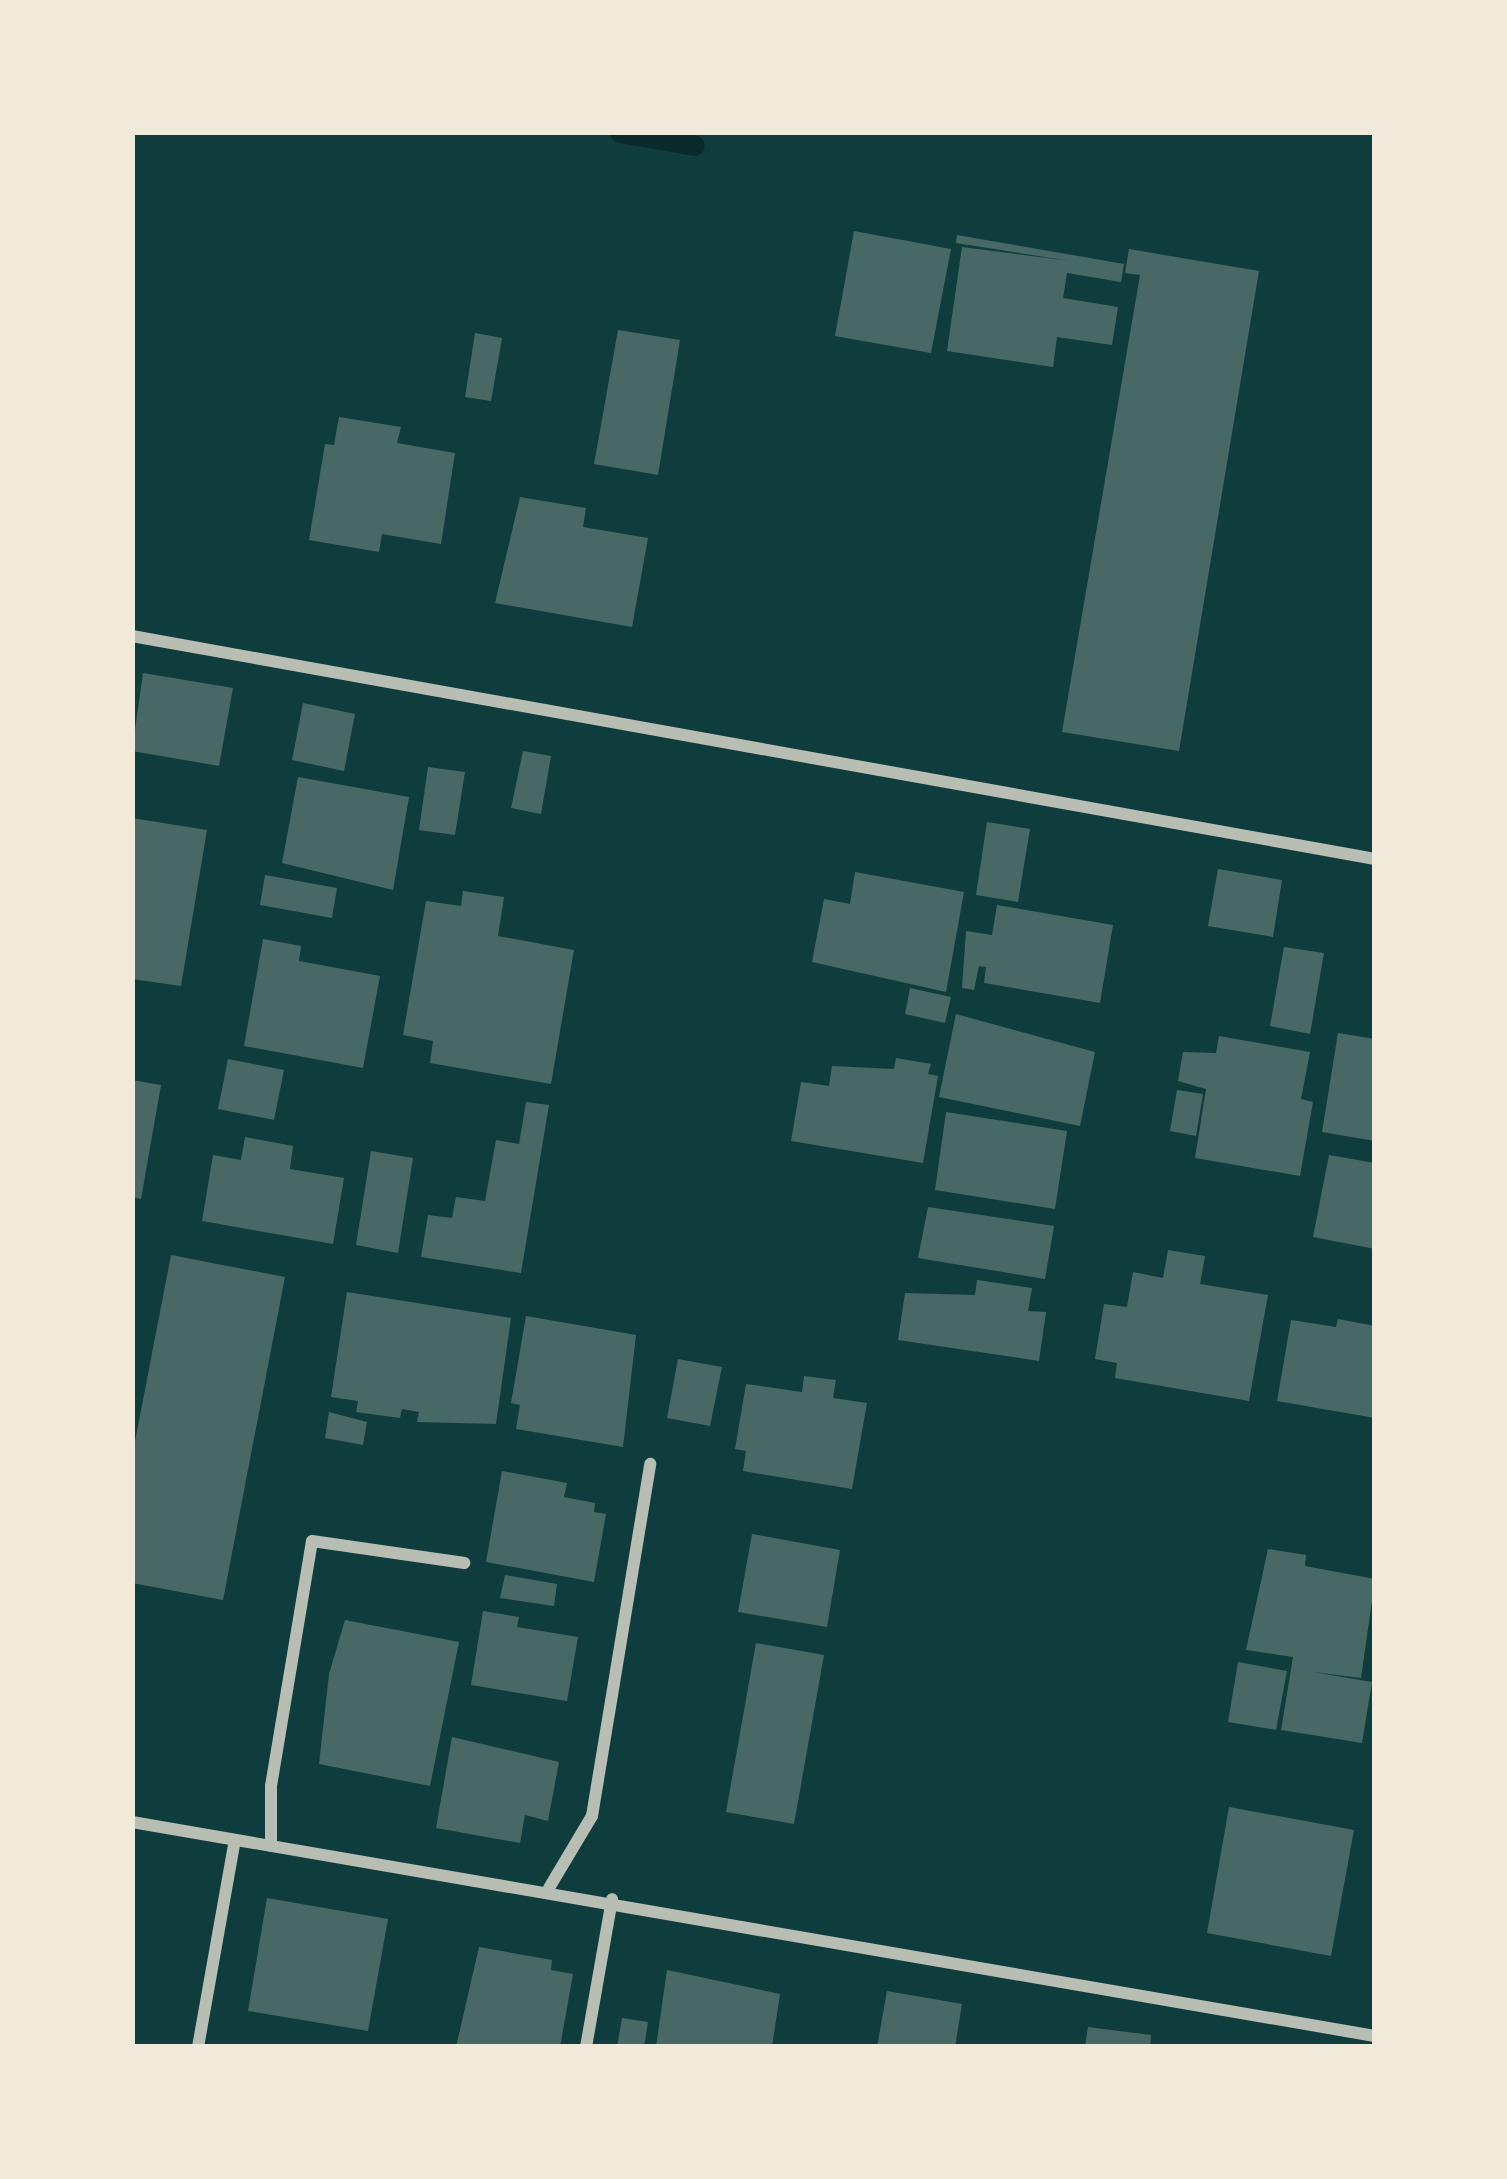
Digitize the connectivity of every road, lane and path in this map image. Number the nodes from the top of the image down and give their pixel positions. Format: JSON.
{"nodes":[{"id":1,"x":132,"y":636,"type":"edge"},
{"id":2,"x":1375,"y":859,"type":"edge"},
{"id":3,"x":650,"y":1464,"type":"dead end"},
{"id":4,"x":464,"y":1563,"type":"dead end"},
{"id":5,"x":132,"y":1822,"type":"edge"},
{"id":6,"x":235,"y":1840,"type":"junction"},
{"id":7,"x":271,"y":1846,"type":"junction"},
{"id":8,"x":549,"y":1888,"type":"junction"},
{"id":9,"x":613,"y":1899,"type":"junction"},
{"id":10,"x":1375,"y":2036,"type":"edge"},
{"id":11,"x":198,"y":2047,"type":"edge"},
{"id":12,"x":586,"y":2047,"type":"edge"}],
"edges":[{"from":1,"to":2,"type":"street"},
{"from":3,"to":8,"type":"street"},
{"from":4,"to":7,"type":"street"},
{"from":5,"to":6,"type":"street"},
{"from":6,"to":7,"type":"street"},
{"from":6,"to":11,"type":"street"},
{"from":7,"to":8,"type":"street"},
{"from":8,"to":9,"type":"street"},
{"from":9,"to":10,"type":"street"},
{"from":9,"to":12,"type":"street"}]}
